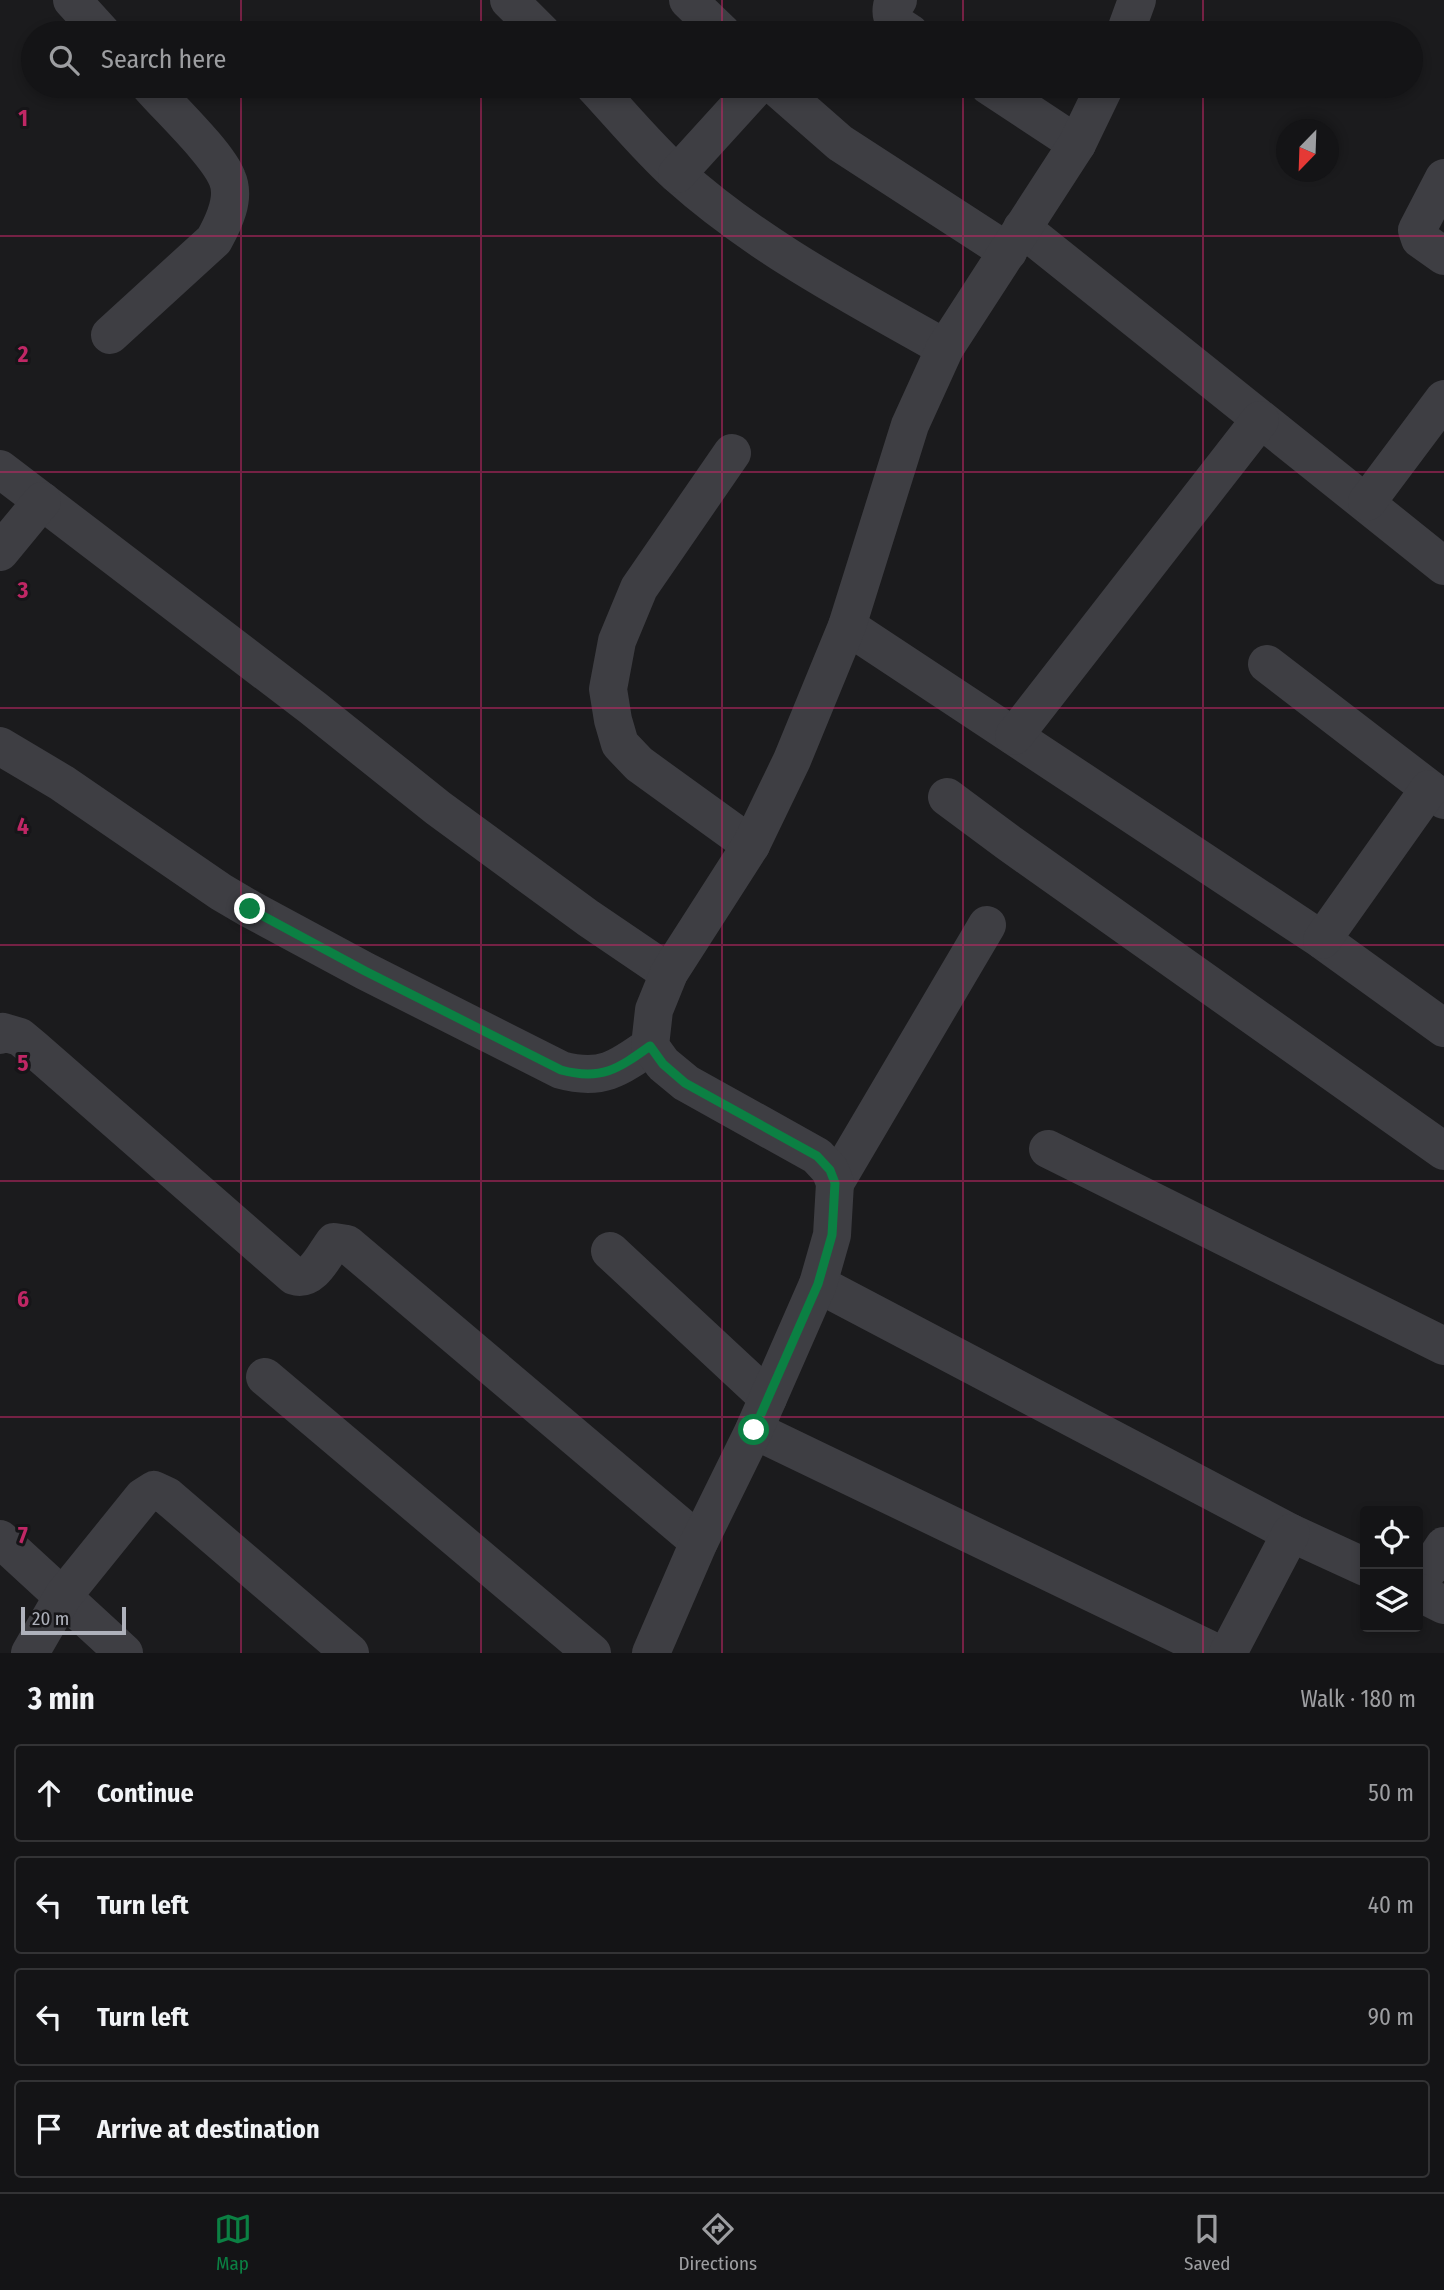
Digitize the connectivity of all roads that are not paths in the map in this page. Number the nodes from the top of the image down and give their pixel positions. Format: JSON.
{"nodes":[{"id":1,"x":72,"y":0,"type":"edge"},
{"id":2,"x":509,"y":0,"type":"edge"},
{"id":3,"x":688,"y":0,"type":"edge"},
{"id":4,"x":898,"y":0,"type":"edge"},
{"id":5,"x":1137,"y":0,"type":"edge"},
{"id":6,"x":91,"y":21,"type":"edge"},
{"id":7,"x":530,"y":21,"type":"edge"},
{"id":8,"x":710,"y":21,"type":"edge"},
{"id":9,"x":894,"y":21,"type":"edge"},
{"id":10,"x":1129,"y":21,"type":"edge"},
{"id":11,"x":161,"y":98,"type":"edge"},
{"id":12,"x":605,"y":98,"type":"edge"},
{"id":13,"x":746,"y":98,"type":"edge"},
{"id":14,"x":788,"y":98,"type":"edge"},
{"id":15,"x":1007,"y":98,"type":"edge"},
{"id":16,"x":1099,"y":98,"type":"edge"},
{"id":17,"x":1077,"y":145,"type":"junction"},
{"id":18,"x":677,"y":174,"type":"junction"},
{"id":19,"x":1444,"y":178,"type":"edge"},
{"id":20,"x":1015,"y":240,"type":"junction"},
{"id":21,"x":1444,"y":256,"type":"edge"},
{"id":22,"x":110,"y":335,"type":"dead end"},
{"id":23,"x":945,"y":348,"type":"junction"},
{"id":24,"x":1444,"y":400,"type":"edge"},
{"id":25,"x":1260,"y":420,"type":"junction"},
{"id":26,"x":732,"y":453,"type":"dead end"},
{"id":27,"x":0,"y":469,"type":"edge"},
{"id":28,"x":42,"y":501,"type":"junction"},
{"id":29,"x":1367,"y":502,"type":"junction"},
{"id":30,"x":0,"y":552,"type":"edge"},
{"id":31,"x":1444,"y":566,"type":"edge"},
{"id":32,"x":847,"y":626,"type":"junction"},
{"id":33,"x":1267,"y":664,"type":"dead end"},
{"id":34,"x":1014,"y":736,"type":"junction"},
{"id":35,"x":0,"y":746,"type":"edge"},
{"id":36,"x":1436,"y":795,"type":"edge"},
{"id":37,"x":947,"y":797,"type":"dead end"},
{"id":38,"x":751,"y":845,"type":"junction"},
{"id":39,"x":987,"y":925,"type":"dead end"},
{"id":40,"x":1322,"y":940,"type":"junction"},
{"id":41,"x":669,"y":973,"type":"junction"},
{"id":42,"x":1444,"y":1028,"type":"edge"},
{"id":43,"x":0,"y":1034,"type":"edge"},
{"id":44,"x":650,"y":1046,"type":"junction"},
{"id":45,"x":1048,"y":1149,"type":"dead end"},
{"id":46,"x":1444,"y":1151,"type":"edge"},
{"id":47,"x":835,"y":1183,"type":"junction"},
{"id":48,"x":610,"y":1251,"type":"dead end"},
{"id":49,"x":818,"y":1284,"type":"junction"},
{"id":50,"x":1444,"y":1346,"type":"edge"},
{"id":51,"x":265,"y":1377,"type":"dead end"},
{"id":52,"x":761,"y":1414,"type":"junction"},
{"id":53,"x":1291,"y":1533,"type":"junction"},
{"id":54,"x":0,"y":1539,"type":"edge"},
{"id":55,"x":699,"y":1542,"type":"junction"},
{"id":56,"x":1444,"y":1546,"type":"edge"},
{"id":57,"x":1360,"y":1565,"type":"edge"},
{"id":58,"x":1423,"y":1578,"type":"edge"},
{"id":59,"x":1423,"y":1594,"type":"edge"},
{"id":60,"x":63,"y":1596,"type":"junction"},
{"id":61,"x":1444,"y":1605,"type":"edge"},
{"id":62,"x":30,"y":1653,"type":"edge"},
{"id":63,"x":124,"y":1653,"type":"edge"},
{"id":64,"x":350,"y":1653,"type":"edge"},
{"id":65,"x":592,"y":1653,"type":"edge"},
{"id":66,"x":651,"y":1653,"type":"edge"},
{"id":67,"x":1217,"y":1653,"type":"edge"},
{"id":68,"x":1228,"y":1653,"type":"edge"}],
"edges":[{"from":1,"to":6,"type":"street"},
{"from":2,"to":7,"type":"street"},
{"from":3,"to":8,"type":"street"},
{"from":4,"to":9,"type":"street"},
{"from":5,"to":10,"type":"street"},
{"from":11,"to":22,"type":"street"},
{"from":12,"to":18,"type":"street"},
{"from":13,"to":18,"type":"street"},
{"from":14,"to":20,"type":"street"},
{"from":15,"to":17,"type":"street"},
{"from":16,"to":17,"type":"street"},
{"from":17,"to":20,"type":"street"},
{"from":18,"to":23,"type":"street"},
{"from":19,"to":21,"type":"street"},
{"from":20,"to":23,"type":"street"},
{"from":20,"to":25,"type":"street"},
{"from":23,"to":32,"type":"street"},
{"from":24,"to":29,"type":"street"},
{"from":25,"to":29,"type":"street"},
{"from":25,"to":34,"type":"street"},
{"from":26,"to":38,"type":"street"},
{"from":27,"to":28,"type":"street"},
{"from":28,"to":30,"type":"street"},
{"from":28,"to":41,"type":"street"},
{"from":29,"to":31,"type":"street"},
{"from":32,"to":34,"type":"street"},
{"from":32,"to":38,"type":"street"},
{"from":33,"to":36,"type":"street"},
{"from":34,"to":40,"type":"street"},
{"from":35,"to":44,"type":"street"},
{"from":36,"to":40,"type":"street"},
{"from":37,"to":46,"type":"street"},
{"from":38,"to":41,"type":"street"},
{"from":39,"to":47,"type":"street"},
{"from":40,"to":42,"type":"street"},
{"from":41,"to":44,"type":"street"},
{"from":43,"to":55,"type":"street"},
{"from":44,"to":47,"type":"street"},
{"from":45,"to":50,"type":"street"},
{"from":47,"to":49,"type":"street"},
{"from":48,"to":52,"type":"street"},
{"from":49,"to":52,"type":"street"},
{"from":49,"to":53,"type":"street"},
{"from":51,"to":65,"type":"street"},
{"from":52,"to":55,"type":"street"},
{"from":52,"to":67,"type":"street"},
{"from":53,"to":57,"type":"street"},
{"from":53,"to":68,"type":"street"},
{"from":54,"to":60,"type":"street"},
{"from":55,"to":66,"type":"street"},
{"from":56,"to":58,"type":"street"},
{"from":59,"to":61,"type":"street"},
{"from":60,"to":62,"type":"street"},
{"from":60,"to":63,"type":"street"},
{"from":60,"to":64,"type":"street"}]}
